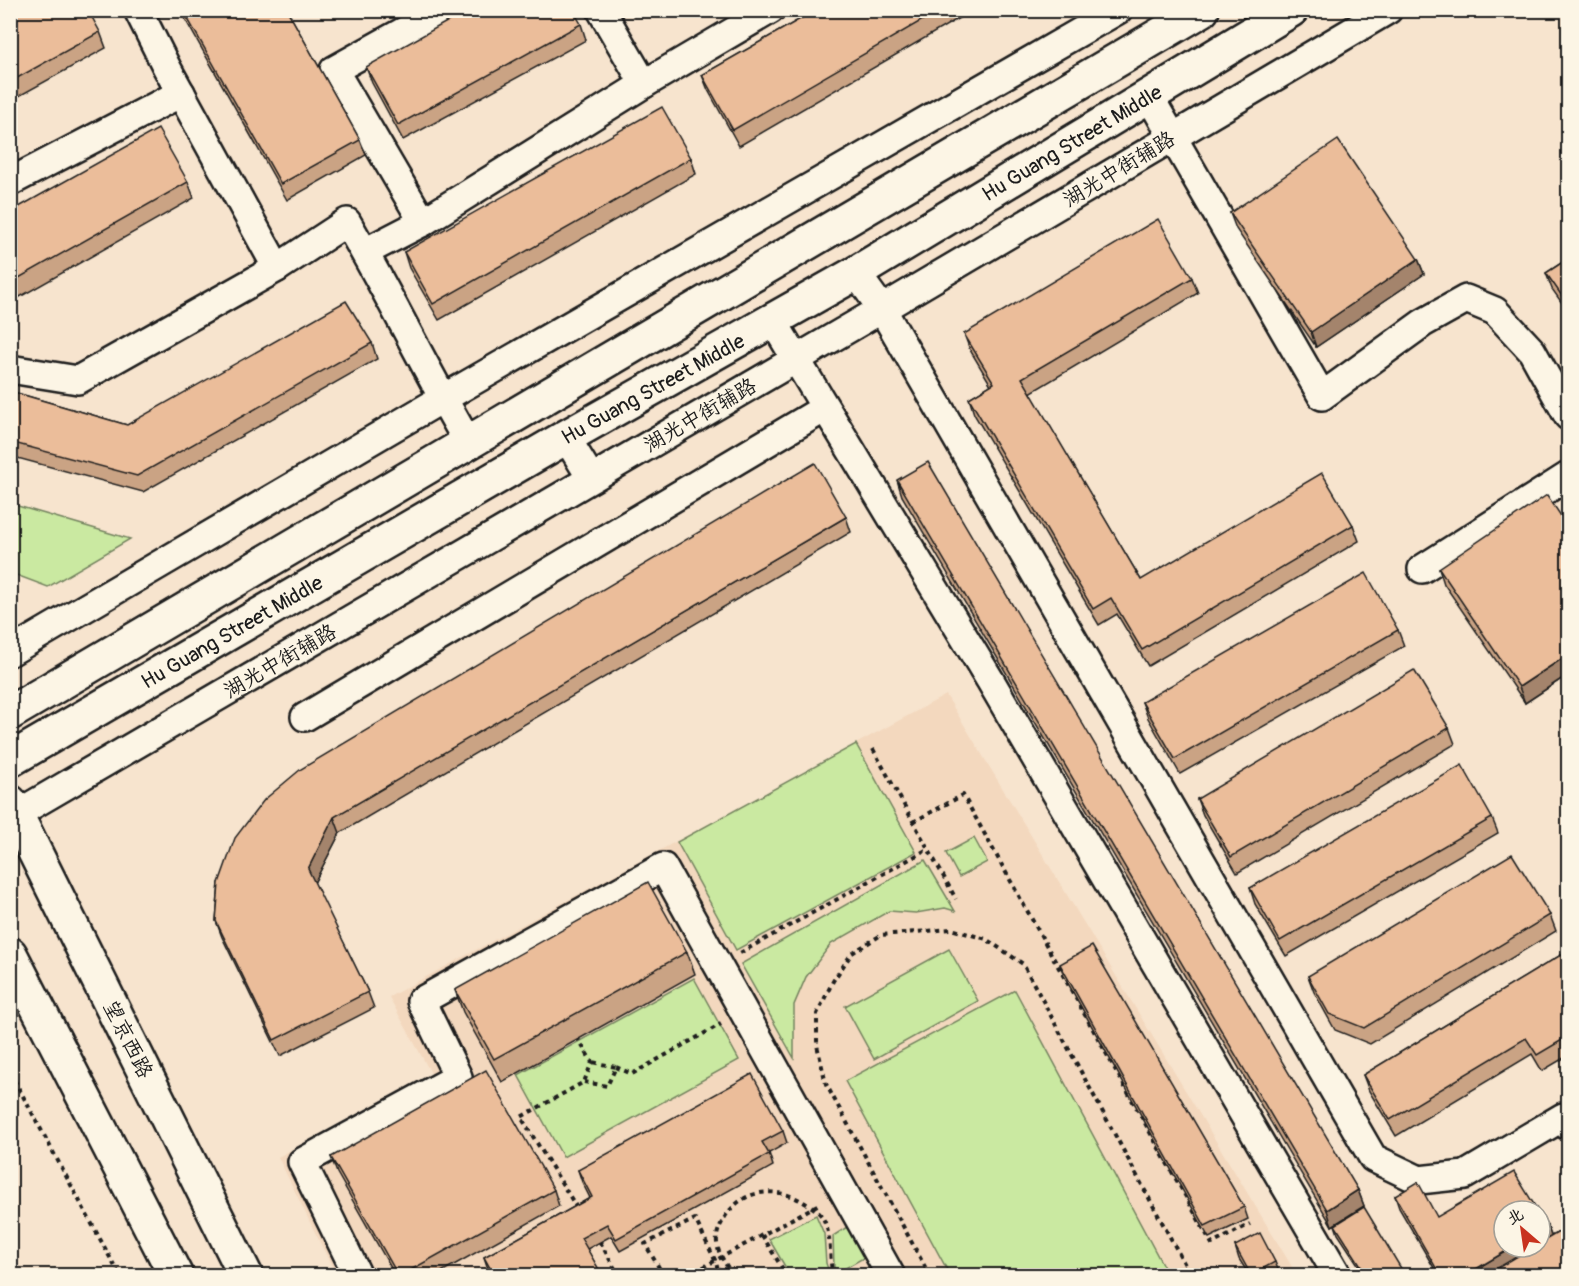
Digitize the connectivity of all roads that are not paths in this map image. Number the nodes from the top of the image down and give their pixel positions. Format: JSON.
{"nodes":[{"id":1,"x":138,"y":10,"type":"edge"},
{"id":2,"x":442,"y":10,"type":"edge"},
{"id":3,"x":601,"y":10,"type":"edge"},
{"id":4,"x":770,"y":10,"type":"edge"},
{"id":5,"x":1202,"y":10,"type":"edge"},
{"id":6,"x":1291,"y":10,"type":"edge"},
{"id":7,"x":1388,"y":10,"type":"edge"},
{"id":8,"x":1103,"y":14,"type":"edge"},
{"id":9,"x":644,"y":84,"type":"junction"},
{"id":10,"x":180,"y":93,"type":"junction"},
{"id":11,"x":1149,"y":96,"type":"junction"},
{"id":12,"x":1172,"y":137,"type":"junction"},
{"id":13,"x":10,"y":182,"type":"edge"},
{"id":14,"x":423,"y":222,"type":"junction"},
{"id":15,"x":365,"y":252,"type":"junction"},
{"id":16,"x":277,"y":268,"type":"junction"},
{"id":17,"x":856,"y":273,"type":"junction"},
{"id":18,"x":882,"y":309,"type":"junction"},
{"id":19,"x":773,"y":321,"type":"junction"},
{"id":20,"x":795,"y":360,"type":"junction"},
{"id":21,"x":10,"y":369,"type":"edge"},
{"id":22,"x":442,"y":399,"type":"junction"},
{"id":23,"x":825,"y":408,"type":"junction"},
{"id":24,"x":1569,"y":416,"type":"edge"},
{"id":25,"x":566,"y":437,"type":"junction"},
{"id":26,"x":469,"y":444,"type":"junction"},
{"id":27,"x":1569,"y":476,"type":"edge"},
{"id":28,"x":591,"y":478,"type":"junction"},
{"id":29,"x":1422,"y":569,"type":"dead end"},
{"id":30,"x":10,"y":652,"type":"edge"},
{"id":31,"x":10,"y":713,"type":"edge"},
{"id":32,"x":305,"y":717,"type":"dead end"},
{"id":33,"x":10,"y":760,"type":"edge"},
{"id":34,"x":12,"y":811,"type":"edge"},
{"id":35,"x":10,"y":954,"type":"edge"},
{"id":36,"x":1569,"y":1126,"type":"edge"},
{"id":37,"x":176,"y":1275,"type":"edge"},
{"id":38,"x":246,"y":1275,"type":"edge"},
{"id":39,"x":358,"y":1275,"type":"edge"},
{"id":40,"x":891,"y":1275,"type":"edge"},
{"id":41,"x":1338,"y":1275,"type":"edge"}],
"edges":[{"from":1,"to":10,"type":"street"},
{"from":2,"to":14,"type":"street"},
{"from":3,"to":9,"type":"street"},
{"from":4,"to":9,"type":"street"},
{"from":5,"to":26,"type":"main road","name":"Hu Guang Street Middle"},
{"from":6,"to":11,"type":"main road","name":"Hu Guang Street Middle"},
{"from":7,"to":12,"type":"street","name":"湖光中街辅路"},
{"from":8,"to":22,"type":"street"},
{"from":9,"to":14,"type":"street"},
{"from":10,"to":13,"type":"street"},
{"from":10,"to":16,"type":"street"},
{"from":11,"to":12,"type":"street"},
{"from":11,"to":17,"type":"main road","name":"Hu Guang Street Middle"},
{"from":12,"to":18,"type":"street","name":"湖光中街辅路"},
{"from":12,"to":24,"type":"street"},
{"from":14,"to":15,"type":"street"},
{"from":15,"to":16,"type":"street"},
{"from":15,"to":22,"type":"street"},
{"from":16,"to":21,"type":"street"},
{"from":17,"to":18,"type":"street"},
{"from":17,"to":19,"type":"main road","name":"Hu Guang Street Middle"},
{"from":18,"to":20,"type":"street","name":"湖光中街辅路"},
{"from":18,"to":36,"type":"street"},
{"from":19,"to":20,"type":"street"},
{"from":19,"to":25,"type":"main road","name":"Hu Guang Street Middle"},
{"from":20,"to":23,"type":"street"},
{"from":20,"to":28,"type":"street","name":"湖光中街辅路"},
{"from":22,"to":26,"type":"street"},
{"from":22,"to":30,"type":"street"},
{"from":23,"to":32,"type":"street"},
{"from":23,"to":41,"type":"street"},
{"from":25,"to":28,"type":"street"},
{"from":25,"to":33,"type":"main road","name":"Hu Guang Street Middle"},
{"from":26,"to":31,"type":"main road","name":"Hu Guang Street Middle"},
{"from":27,"to":29,"type":"street"},
{"from":28,"to":34,"type":"street","name":"湖光中街辅路"},
{"from":34,"to":38,"type":"main road","name":"望京西路"},
{"from":35,"to":37,"type":"main road"},
{"from":39,"to":40,"type":"street"}]}
